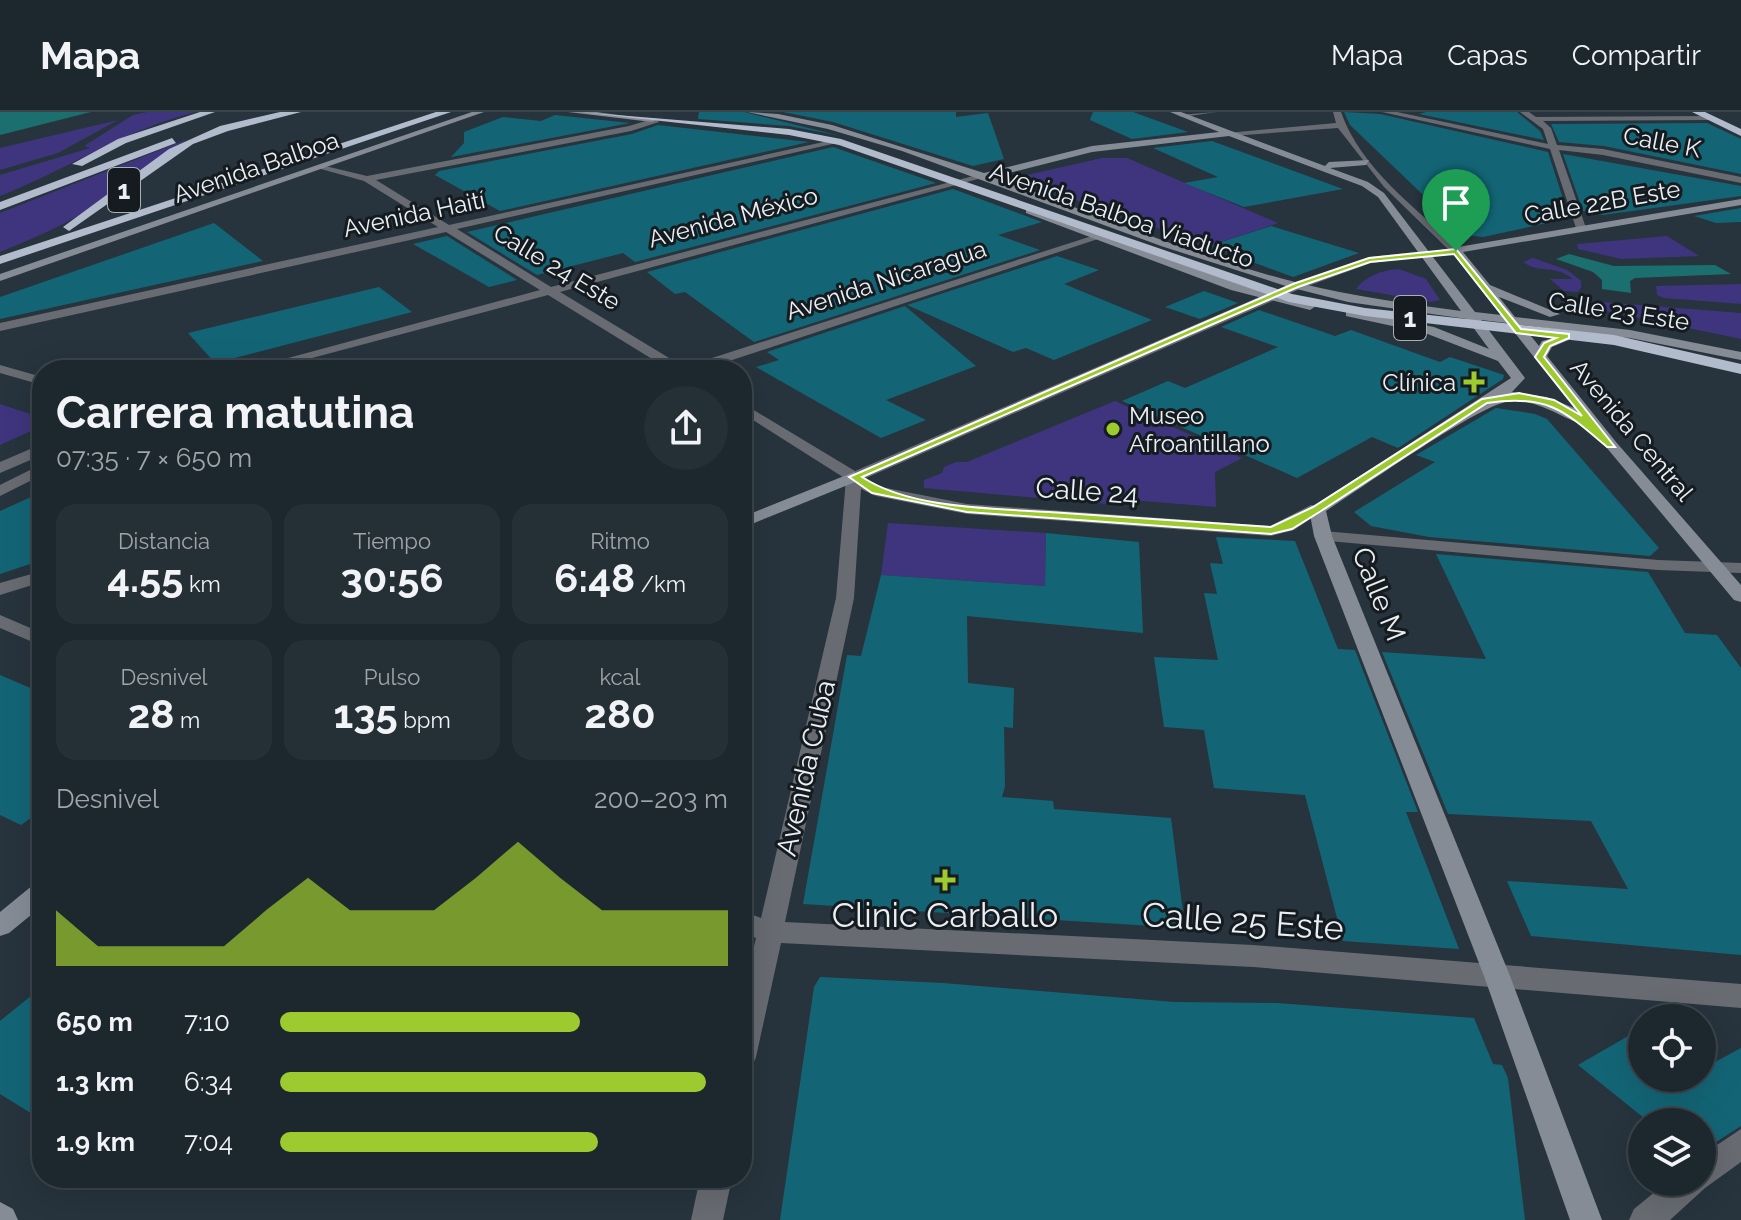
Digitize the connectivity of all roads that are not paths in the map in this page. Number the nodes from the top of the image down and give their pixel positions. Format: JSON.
{"nodes":[{"id":1,"x":210,"y":112,"type":"edge"},
{"id":2,"x":245,"y":112,"type":"edge"},
{"id":3,"x":271,"y":112,"type":"edge"},
{"id":4,"x":296,"y":112,"type":"edge"},
{"id":5,"x":446,"y":112,"type":"edge"},
{"id":6,"x":480,"y":112,"type":"edge"},
{"id":7,"x":572,"y":112,"type":"edge"},
{"id":8,"x":584,"y":112,"type":"edge"},
{"id":9,"x":642,"y":112,"type":"edge"},
{"id":10,"x":703,"y":112,"type":"edge"},
{"id":11,"x":751,"y":112,"type":"edge"},
{"id":12,"x":1213,"y":112,"type":"edge"},
{"id":13,"x":1337,"y":112,"type":"edge"},
{"id":14,"x":1386,"y":112,"type":"edge"},
{"id":15,"x":1524,"y":112,"type":"edge"},
{"id":16,"x":1178,"y":113,"type":"edge"},
{"id":17,"x":1706,"y":114,"type":"edge"},
{"id":18,"x":1538,"y":119,"type":"junction"},
{"id":19,"x":656,"y":120,"type":"junction"},
{"id":20,"x":822,"y":123,"type":"junction"},
{"id":21,"x":227,"y":125,"type":"junction"},
{"id":22,"x":1338,"y":125,"type":"junction"},
{"id":23,"x":1741,"y":130,"type":"edge"},
{"id":24,"x":1231,"y":133,"type":"junction"},
{"id":25,"x":837,"y":142,"type":"junction"},
{"id":26,"x":1556,"y":148,"type":"junction"},
{"id":27,"x":146,"y":151,"type":"junction"},
{"id":28,"x":1366,"y":162,"type":"junction"},
{"id":29,"x":1313,"y":164,"type":"junction"},
{"id":30,"x":324,"y":167,"type":"junction"},
{"id":31,"x":984,"y":176,"type":"junction"},
{"id":32,"x":367,"y":179,"type":"junction"},
{"id":33,"x":1741,"y":180,"type":"edge"},
{"id":34,"x":956,"y":184,"type":"junction"},
{"id":35,"x":1741,"y":202,"type":"edge"},
{"id":36,"x":4,"y":204,"type":"edge"},
{"id":37,"x":1581,"y":228,"type":"junction"},
{"id":38,"x":448,"y":229,"type":"junction"},
{"id":39,"x":1099,"y":237,"type":"junction"},
{"id":40,"x":1456,"y":251,"type":"junction"},
{"id":41,"x":21,"y":253,"type":"junction"},
{"id":42,"x":1424,"y":254,"type":"junction"},
{"id":43,"x":0,"y":260,"type":"edge"},
{"id":44,"x":0,"y":278,"type":"edge"},
{"id":45,"x":1296,"y":286,"type":"junction"},
{"id":46,"x":1484,"y":288,"type":"junction"},
{"id":47,"x":549,"y":290,"type":"junction"},
{"id":48,"x":1268,"y":297,"type":"junction"},
{"id":49,"x":1350,"y":313,"type":"junction"},
{"id":50,"x":1468,"y":313,"type":"junction"},
{"id":51,"x":1507,"y":317,"type":"junction"},
{"id":52,"x":0,"y":327,"type":"edge"},
{"id":53,"x":1478,"y":327,"type":"junction"},
{"id":54,"x":1603,"y":329,"type":"junction"},
{"id":55,"x":1519,"y":331,"type":"junction"},
{"id":56,"x":1566,"y":336,"type":"junction"},
{"id":57,"x":1741,"y":353,"type":"edge"},
{"id":58,"x":1540,"y":357,"type":"junction"},
{"id":59,"x":1505,"y":359,"type":"junction"},
{"id":60,"x":288,"y":360,"type":"edge"},
{"id":61,"x":663,"y":360,"type":"edge"},
{"id":62,"x":719,"y":360,"type":"edge"},
{"id":63,"x":0,"y":369,"type":"edge"},
{"id":64,"x":1741,"y":370,"type":"edge"},
{"id":65,"x":32,"y":378,"type":"edge"},
{"id":66,"x":1485,"y":401,"type":"junction"},
{"id":67,"x":752,"y":413,"type":"edge"},
{"id":68,"x":1611,"y":445,"type":"junction"},
{"id":69,"x":32,"y":454,"type":"edge"},
{"id":70,"x":0,"y":468,"type":"edge"},
{"id":71,"x":32,"y":474,"type":"edge"},
{"id":72,"x":854,"y":477,"type":"junction"},
{"id":73,"x":0,"y":491,"type":"edge"},
{"id":74,"x":1317,"y":509,"type":"junction"},
{"id":75,"x":752,"y":519,"type":"edge"},
{"id":76,"x":1323,"y":536,"type":"junction"},
{"id":77,"x":1719,"y":567,"type":"junction"},
{"id":78,"x":1741,"y":568,"type":"edge"},
{"id":79,"x":32,"y":579,"type":"edge"},
{"id":80,"x":0,"y":589,"type":"edge"},
{"id":81,"x":1741,"y":596,"type":"edge"},
{"id":82,"x":0,"y":621,"type":"edge"},
{"id":83,"x":32,"y":635,"type":"edge"},
{"id":84,"x":32,"y":900,"type":"edge"},
{"id":85,"x":752,"y":925,"type":"edge"},
{"id":86,"x":0,"y":926,"type":"edge"},
{"id":87,"x":769,"y":932,"type":"junction"},
{"id":88,"x":1497,"y":976,"type":"junction"},
{"id":89,"x":1741,"y":996,"type":"edge"},
{"id":90,"x":752,"y":1011,"type":"edge"},
{"id":91,"x":1741,"y":1143,"type":"edge"},
{"id":92,"x":1716,"y":1163,"type":"edge"},
{"id":93,"x":714,"y":1188,"type":"edge"},
{"id":94,"x":1675,"y":1196,"type":"edge"},
{"id":95,"x":707,"y":1220,"type":"edge"},
{"id":96,"x":1586,"y":1220,"type":"edge"},
{"id":97,"x":1645,"y":1220,"type":"edge"}],
"edges":[{"from":1,"to":36,"type":"highway"},
{"from":2,"to":27,"type":"highway"},
{"from":3,"to":21,"type":"highway","number":"1"},
{"from":4,"to":21,"type":"highway","number":"1"},
{"from":5,"to":41,"type":"highway","name":"Avenida Balboa"},
{"from":6,"to":30,"type":"main road","name":"Avenida Balboa","number":"1"},
{"from":7,"to":19,"type":"main road","name":"Calle 23 Este","number":"1"},
{"from":8,"to":64,"type":"highway","name":"Avenida Balboa Viaducto","number":"1"},
{"from":9,"to":57,"type":"highway","name":"Avenida Balboa Viaducto","number":"1"},
{"from":10,"to":20,"type":"highway"},
{"from":11,"to":20,"type":"main road","name":"Calle 23 Este"},
{"from":12,"to":16,"type":"street"},
{"from":13,"to":22,"type":"street"},
{"from":14,"to":26,"type":"street","name":"Calle K"},
{"from":15,"to":18,"type":"street"},
{"from":16,"to":24,"type":"main road"},
{"from":17,"to":18,"type":"street"},
{"from":17,"to":23,"type":"highway"},
{"from":18,"to":26,"type":"street"},
{"from":19,"to":25,"type":"main road","name":"Calle 23 Este","number":"1"},
{"from":19,"to":32,"type":"street"},
{"from":20,"to":31,"type":"main road","name":"Calle 23 Este","number":"1"},
{"from":21,"to":27,"type":"highway","number":"1"},
{"from":21,"to":41,"type":"highway","number":"1"},
{"from":22,"to":24,"type":"street"},
{"from":22,"to":28,"type":"street","name":"Avenida Central"},
{"from":24,"to":29,"type":"main road"},
{"from":24,"to":31,"type":"main road","name":"Avenida México"},
{"from":25,"to":34,"type":"main road","name":"Calle 23 Este","number":"1"},
{"from":25,"to":38,"type":"street","name":"Avenida Haití"},
{"from":26,"to":33,"type":"street","name":"Calle K"},
{"from":26,"to":37,"type":"street"},
{"from":27,"to":36,"type":"highway","number":"1"},
{"from":28,"to":29,"type":"main road"},
{"from":28,"to":40,"type":"street","name":"Avenida Central"},
{"from":29,"to":42,"type":"main road"},
{"from":30,"to":32,"type":"street","name":"Calle 24 Este"},
{"from":30,"to":44,"type":"main road","name":"Avenida Balboa","number":"1"},
{"from":31,"to":34,"type":"street","name":"Avenida México"},
{"from":31,"to":45,"type":"main road","name":"Calle 23 Este","number":"1"},
{"from":32,"to":38,"type":"street","name":"Calle 24 Este"},
{"from":34,"to":39,"type":"main road","name":"Calle 23 Este","number":"1"},
{"from":34,"to":47,"type":"street","name":"Avenida México"},
{"from":35,"to":37,"type":"main road","name":"Calle 22B Este"},
{"from":37,"to":40,"type":"main road","name":"Calle 22B Este"},
{"from":38,"to":47,"type":"street","name":"Calle 24 Este"},
{"from":38,"to":52,"type":"street","name":"Avenida Haití"},
{"from":39,"to":48,"type":"main road","name":"Calle 23 Este","number":"1"},
{"from":39,"to":62,"type":"street","name":"Avenida Nicaragua"},
{"from":40,"to":42,"type":"main road","name":"Calle 22B Este"},
{"from":40,"to":46,"type":"main road","name":"Avenida Central"},
{"from":41,"to":43,"type":"highway","name":"Avenida Balboa","number":"1"},
{"from":42,"to":45,"type":"street"},
{"from":42,"to":50,"type":"main road"},
{"from":45,"to":48,"type":"street"},
{"from":45,"to":50,"type":"main road","name":"Calle 23 Este","number":"1"},
{"from":46,"to":51,"type":"main road","name":"Avenida Central"},
{"from":46,"to":54,"type":"main road"},
{"from":47,"to":60,"type":"street","name":"Avenida México"},
{"from":47,"to":61,"type":"street","name":"Calle 24 Este"},
{"from":48,"to":49,"type":"main road","name":"Calle 23 Este","number":"1"},
{"from":48,"to":72,"type":"street"},
{"from":49,"to":53,"type":"main road","name":"Calle 23 Este","number":"1"},
{"from":49,"to":59,"type":"main road"},
{"from":50,"to":51,"type":"main road","name":"Calle 23 Este","number":"1"},
{"from":50,"to":53,"type":"main road"},
{"from":51,"to":54,"type":"main road","name":"Calle 23 Este","number":"1"},
{"from":51,"to":55,"type":"main road","name":"Avenida Central"},
{"from":53,"to":55,"type":"main road","name":"Calle 23 Este","number":"1"},
{"from":53,"to":59,"type":"main road"},
{"from":54,"to":57,"type":"main road","name":"Calle 23 Este","number":"1"},
{"from":55,"to":56,"type":"main road","name":"Calle 23 Este","number":"1"},
{"from":55,"to":58,"type":"main road","name":"Avenida Central"},
{"from":56,"to":58,"type":"main road"},
{"from":56,"to":64,"type":"main road","name":"Calle 23 Este","number":"1"},
{"from":58,"to":68,"type":"main road","name":"Avenida Central"},
{"from":59,"to":66,"type":"main road","name":"Calle 24"},
{"from":63,"to":65,"type":"street"},
{"from":66,"to":68,"type":"main road"},
{"from":66,"to":74,"type":"main road","name":"Calle 24"},
{"from":67,"to":72,"type":"street"},
{"from":68,"to":77,"type":"main road","name":"Avenida Central"},
{"from":69,"to":70,"type":"street"},
{"from":71,"to":73,"type":"street"},
{"from":72,"to":74,"type":"street","name":"Calle 24"},
{"from":72,"to":75,"type":"main road"},
{"from":72,"to":87,"type":"street","name":"Avenida Cuba"},
{"from":74,"to":76,"type":"main road"},
{"from":76,"to":77,"type":"street","name":"Calle M"},
{"from":76,"to":88,"type":"main road","name":"Calle M"},
{"from":77,"to":78,"type":"street","name":"Calle M"},
{"from":77,"to":81,"type":"main road","name":"Avenida Central"},
{"from":79,"to":80,"type":"street"},
{"from":82,"to":83,"type":"street"},
{"from":84,"to":86,"type":"main road"},
{"from":85,"to":87,"type":"street","name":"Calle 25 Este"},
{"from":87,"to":88,"type":"street","name":"Calle 25 Este"},
{"from":87,"to":90,"type":"street","name":"Avenida Cuba"},
{"from":88,"to":89,"type":"street","name":"Calle 25 Este"},
{"from":88,"to":96,"type":"main road","name":"Calle M"},
{"from":91,"to":92,"type":"street"},
{"from":93,"to":95,"type":"street"},
{"from":94,"to":97,"type":"street"}]}
